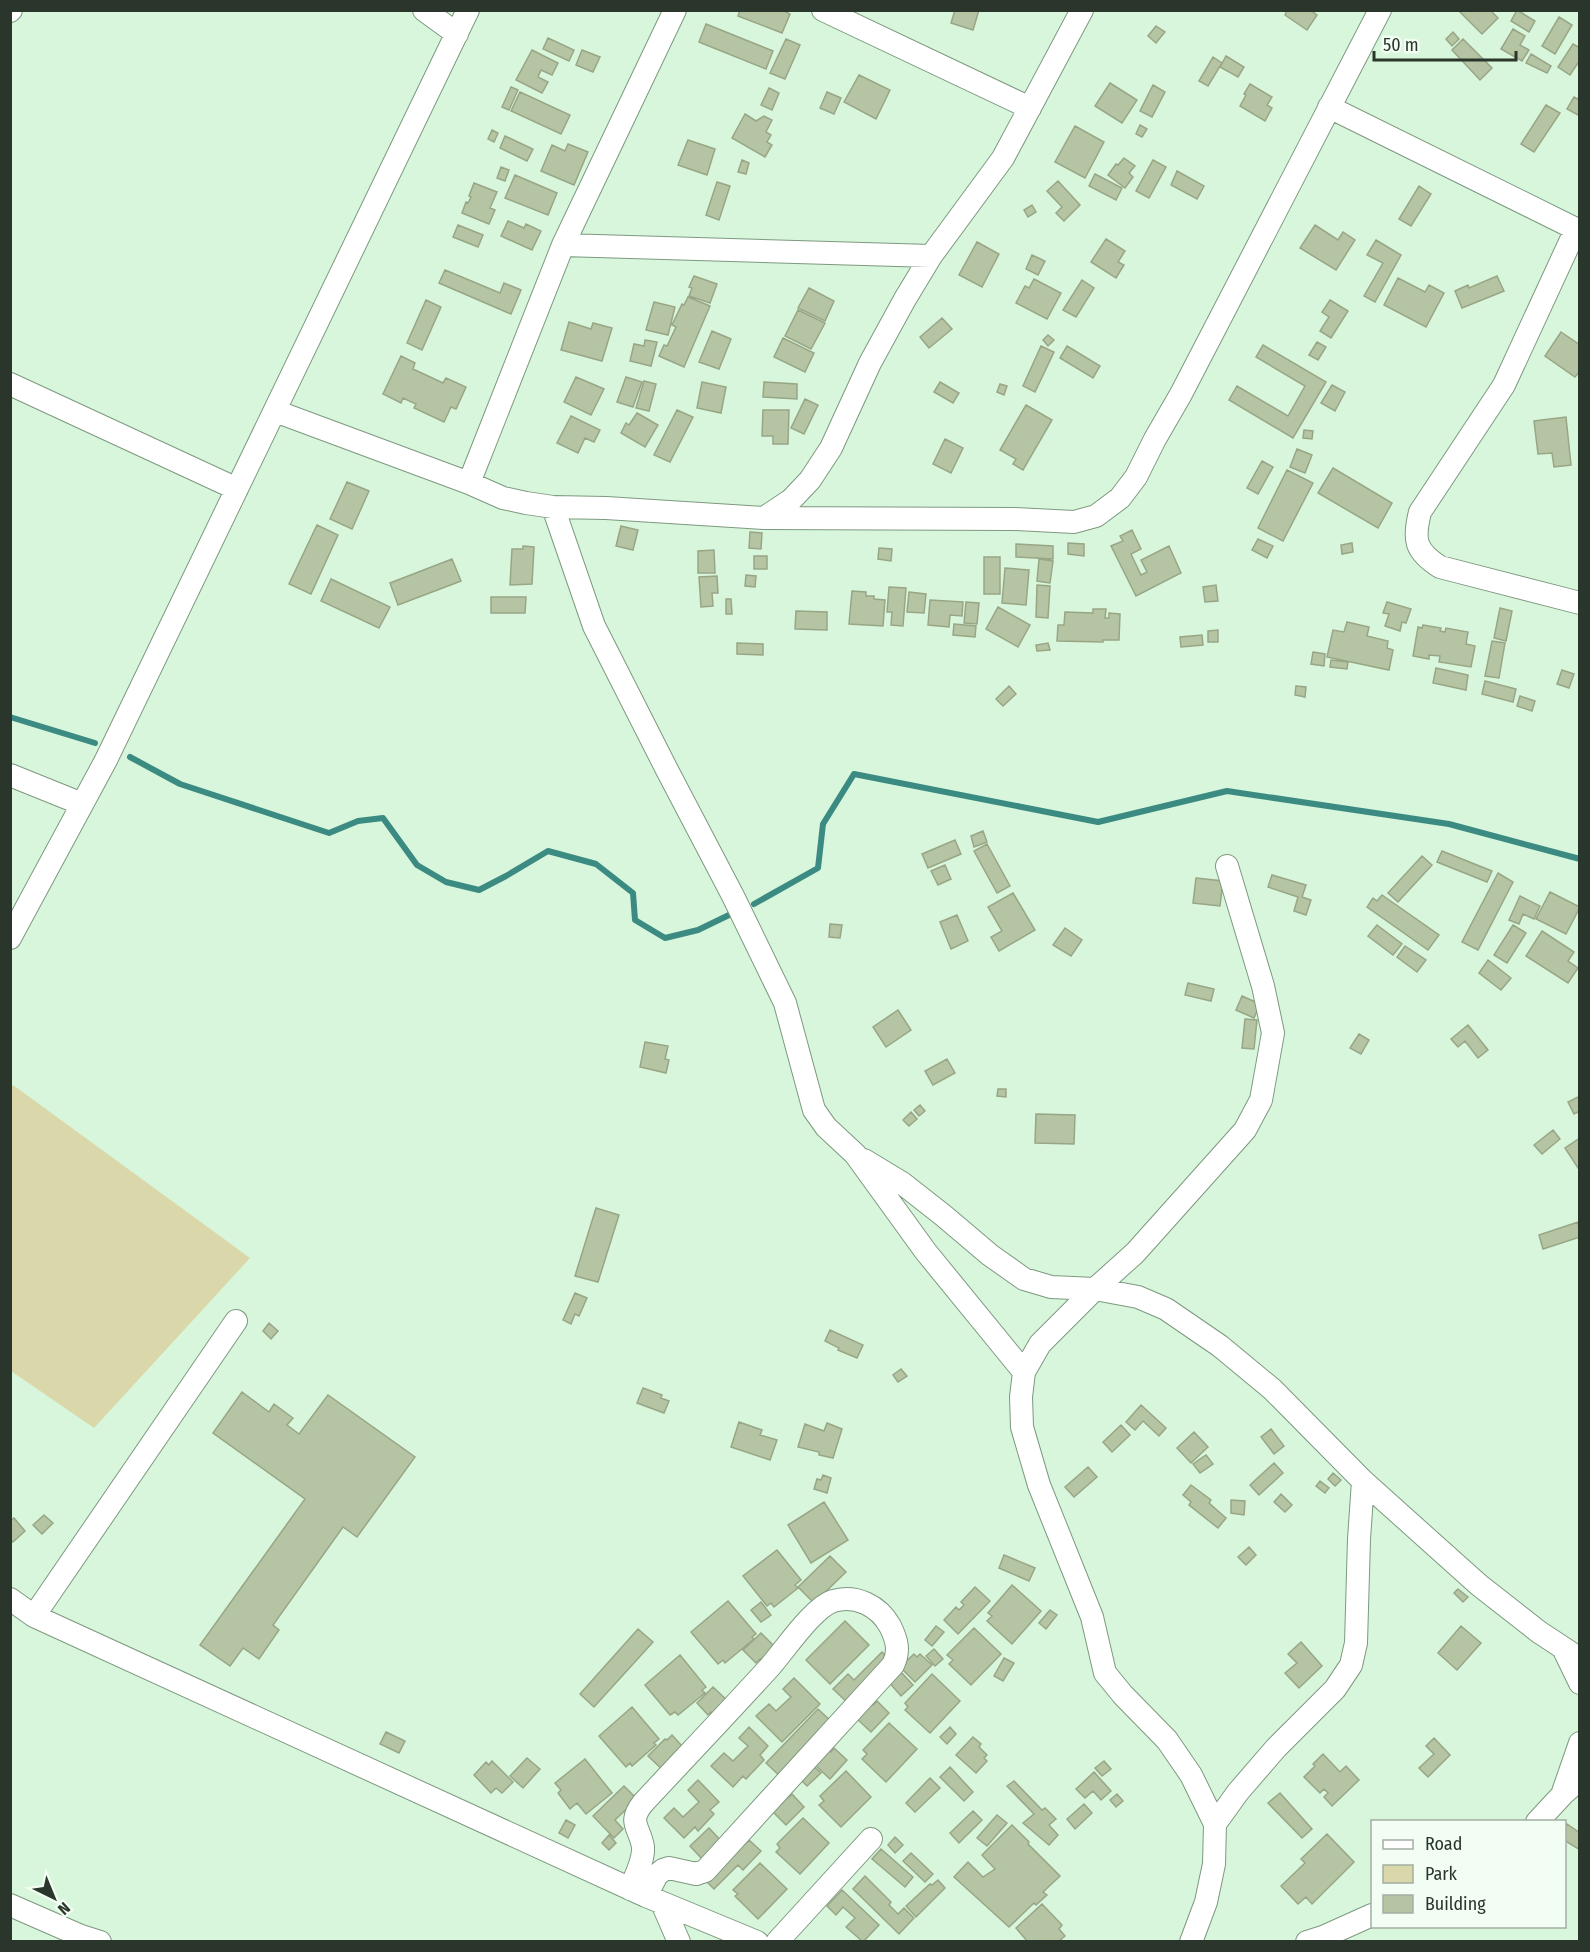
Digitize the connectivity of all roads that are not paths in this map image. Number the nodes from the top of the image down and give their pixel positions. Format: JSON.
{"nodes":[{"id":1,"x":424,"y":10,"type":"edge"},
{"id":2,"x":468,"y":10,"type":"edge"},
{"id":3,"x":675,"y":10,"type":"edge"},
{"id":4,"x":823,"y":10,"type":"edge"},
{"id":5,"x":1082,"y":10,"type":"edge"},
{"id":6,"x":1380,"y":10,"type":"edge"},
{"id":7,"x":456,"y":34,"type":"junction"},
{"id":8,"x":1329,"y":107,"type":"junction"},
{"id":9,"x":1030,"y":108,"type":"junction"},
{"id":10,"x":1578,"y":230,"type":"edge"},
{"id":11,"x":563,"y":245,"type":"junction"},
{"id":12,"x":931,"y":256,"type":"junction"},
{"id":13,"x":10,"y":384,"type":"edge"},
{"id":14,"x":275,"y":411,"type":"junction"},
{"id":15,"x":469,"y":483,"type":"junction"},
{"id":16,"x":237,"y":489,"type":"junction"},
{"id":17,"x":553,"y":507,"type":"junction"},
{"id":18,"x":764,"y":518,"type":"junction"},
{"id":19,"x":1580,"y":603,"type":"edge"},
{"id":20,"x":10,"y":775,"type":"edge"},
{"id":21,"x":82,"y":804,"type":"junction"},
{"id":22,"x":1227,"y":866,"type":"dead end"},
{"id":23,"x":10,"y":938,"type":"edge"},
{"id":24,"x":855,"y":1154,"type":"junction"},
{"id":25,"x":1095,"y":1289,"type":"junction"},
{"id":26,"x":236,"y":1321,"type":"dead end"},
{"id":27,"x":1024,"y":1371,"type":"junction"},
{"id":28,"x":1363,"y":1481,"type":"junction"},
{"id":29,"x":10,"y":1599,"type":"edge"},
{"id":30,"x":34,"y":1616,"type":"junction"},
{"id":31,"x":1571,"y":1653,"type":"edge"},
{"id":32,"x":1580,"y":1683,"type":"edge"},
{"id":33,"x":1580,"y":1743,"type":"edge"},
{"id":34,"x":1571,"y":1787,"type":"edge"},
{"id":35,"x":1538,"y":1820,"type":"edge"},
{"id":36,"x":1215,"y":1824,"type":"junction"},
{"id":37,"x":871,"y":1839,"type":"dead end"},
{"id":38,"x":646,"y":1896,"type":"junction"},
{"id":39,"x":10,"y":1905,"type":"edge"},
{"id":40,"x":1371,"y":1915,"type":"edge"},
{"id":41,"x":100,"y":1941,"type":"edge"},
{"id":42,"x":679,"y":1941,"type":"edge"},
{"id":43,"x":757,"y":1941,"type":"edge"},
{"id":44,"x":777,"y":1941,"type":"edge"},
{"id":45,"x":1191,"y":1941,"type":"edge"},
{"id":46,"x":1307,"y":1941,"type":"edge"}],
"edges":[{"from":1,"to":7,"type":"street"},
{"from":2,"to":7,"type":"street"},
{"from":3,"to":11,"type":"street"},
{"from":4,"to":9,"type":"street"},
{"from":5,"to":9,"type":"street"},
{"from":6,"to":8,"type":"street"},
{"from":7,"to":14,"type":"street"},
{"from":8,"to":10,"type":"street"},
{"from":8,"to":18,"type":"street"},
{"from":9,"to":12,"type":"street"},
{"from":10,"to":19,"type":"street"},
{"from":11,"to":12,"type":"street"},
{"from":11,"to":15,"type":"street"},
{"from":12,"to":18,"type":"street"},
{"from":13,"to":16,"type":"street"},
{"from":14,"to":15,"type":"street"},
{"from":14,"to":16,"type":"street"},
{"from":15,"to":17,"type":"street"},
{"from":16,"to":21,"type":"street"},
{"from":17,"to":18,"type":"street"},
{"from":17,"to":24,"type":"street"},
{"from":20,"to":21,"type":"street"},
{"from":21,"to":23,"type":"street"},
{"from":22,"to":25,"type":"street"},
{"from":24,"to":25,"type":"street"},
{"from":24,"to":27,"type":"street"},
{"from":25,"to":27,"type":"street"},
{"from":25,"to":28,"type":"street"},
{"from":26,"to":30,"type":"street"},
{"from":27,"to":36,"type":"street"},
{"from":28,"to":31,"type":"street"},
{"from":28,"to":36,"type":"street"},
{"from":29,"to":30,"type":"street"},
{"from":30,"to":38,"type":"street"},
{"from":31,"to":32,"type":"street"},
{"from":33,"to":34,"type":"street"},
{"from":34,"to":35,"type":"street"},
{"from":36,"to":45,"type":"street"},
{"from":37,"to":44,"type":"street"},
{"from":38,"to":38,"type":"street"},
{"from":38,"to":42,"type":"street"},
{"from":38,"to":43,"type":"street"},
{"from":39,"to":41,"type":"street"},
{"from":40,"to":46,"type":"street"}]}
